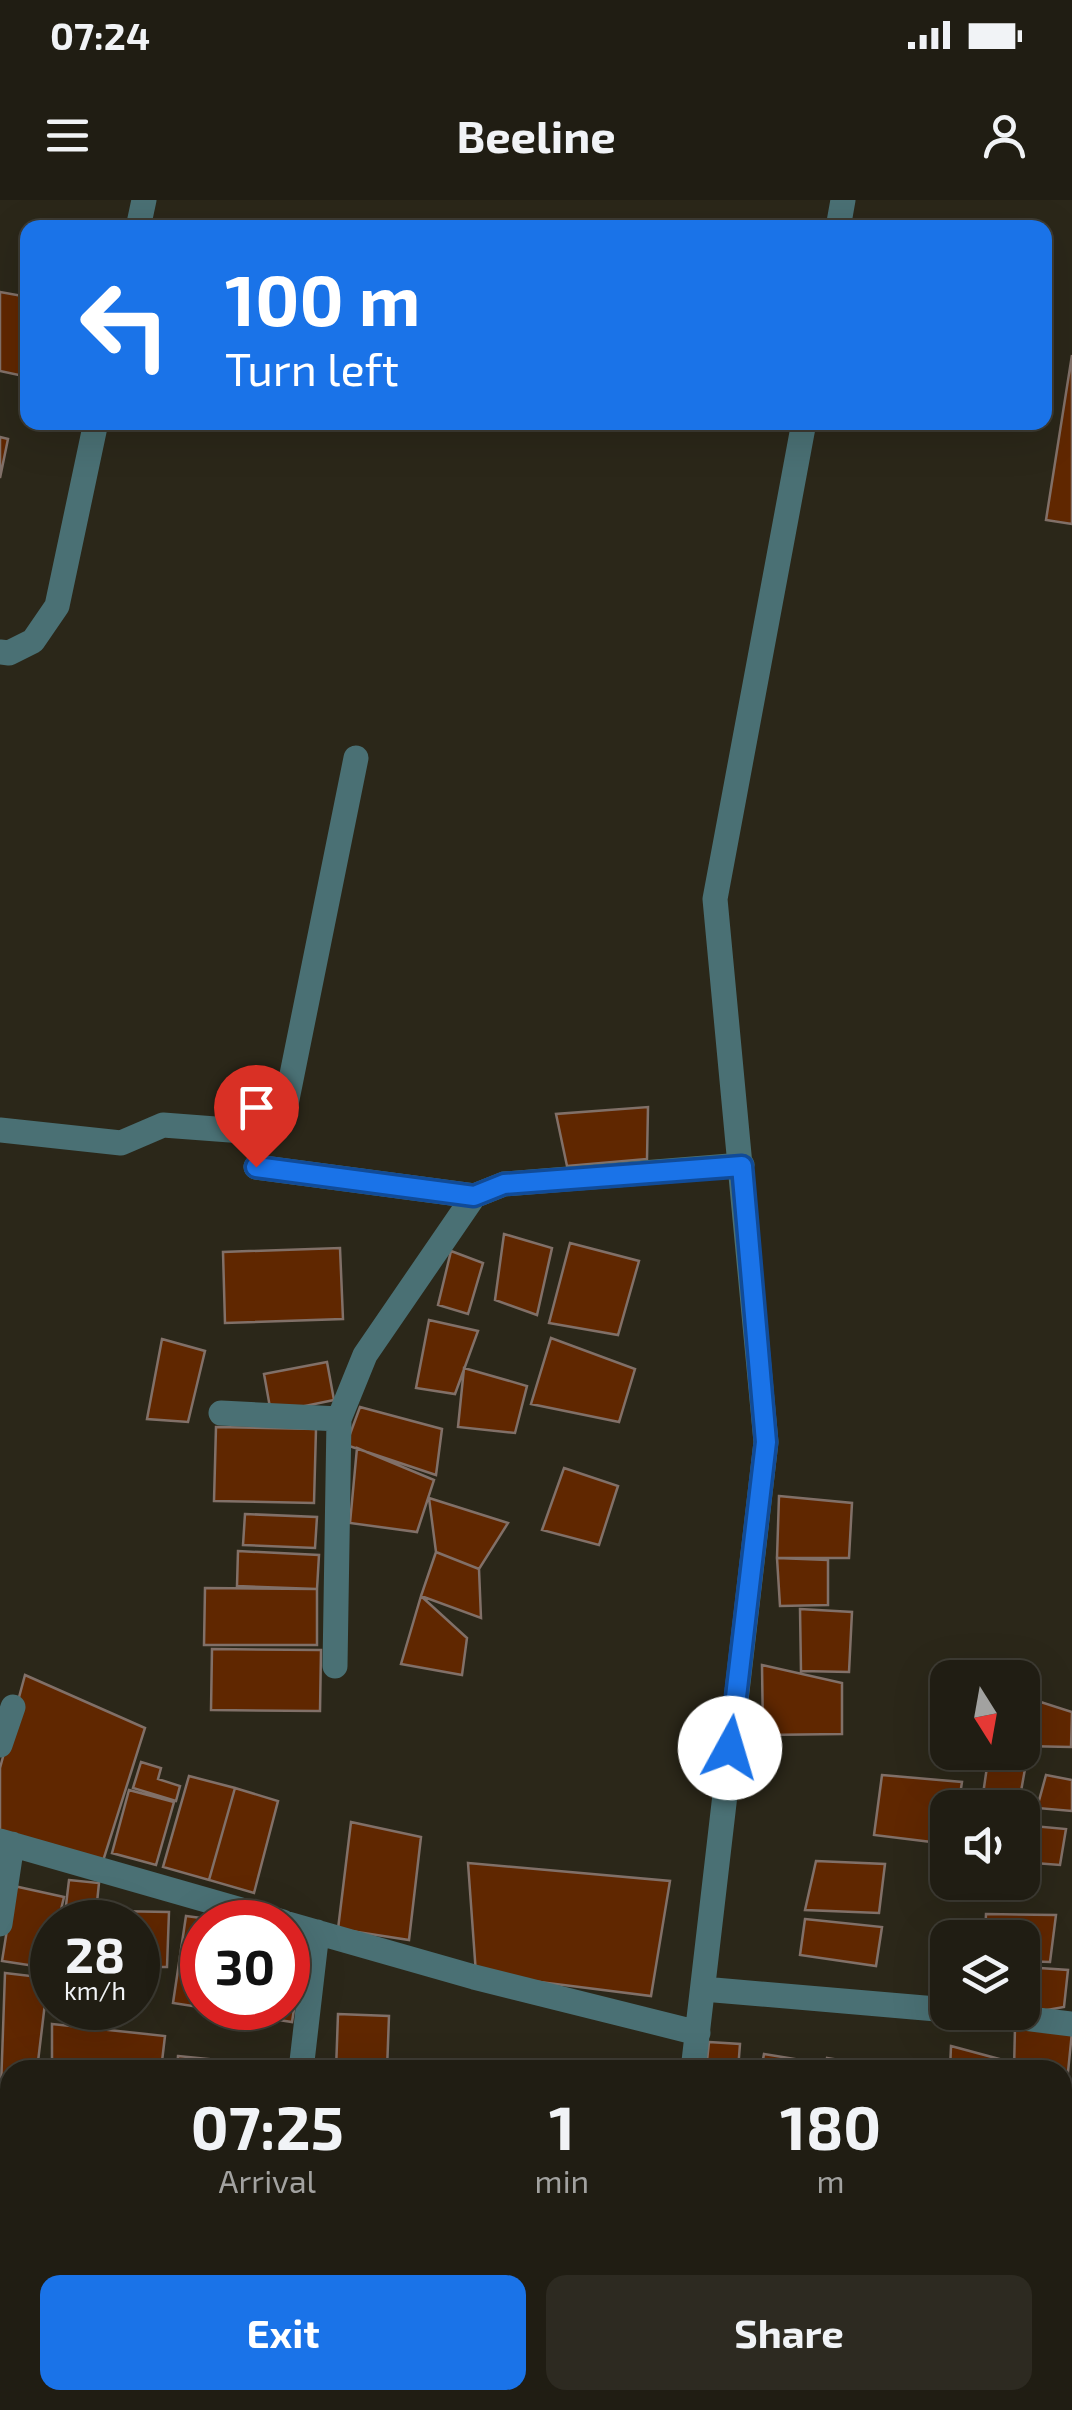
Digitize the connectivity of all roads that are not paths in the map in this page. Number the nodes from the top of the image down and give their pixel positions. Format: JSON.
{"nodes":[{"id":1,"x":94,"y":430,"type":"edge"},
{"id":2,"x":803,"y":430,"type":"edge"},
{"id":3,"x":0,"y":652,"type":"edge"},
{"id":4,"x":356,"y":758,"type":"dead end"},
{"id":5,"x":0,"y":1130,"type":"edge"},
{"id":6,"x":742,"y":1166,"type":"junction"},
{"id":7,"x":256,"y":1167,"type":"dead end"},
{"id":8,"x":474,"y":1196,"type":"junction"},
{"id":9,"x":221,"y":1413,"type":"dead end"},
{"id":10,"x":339,"y":1420,"type":"junction"},
{"id":11,"x":335,"y":1666,"type":"dead end"},
{"id":12,"x":13,"y":1707,"type":"dead end"},
{"id":13,"x":0,"y":1745,"type":"edge"},
{"id":14,"x":6,"y":1842,"type":"edge"},
{"id":15,"x":206,"y":1900,"type":"edge"},
{"id":16,"x":0,"y":1924,"type":"edge"},
{"id":17,"x":310,"y":1930,"type":"edge"},
{"id":18,"x":317,"y":1932,"type":"junction"},
{"id":19,"x":703,"y":1988,"type":"junction"},
{"id":20,"x":930,"y":2008,"type":"edge"},
{"id":21,"x":1040,"y":2020,"type":"edge"},
{"id":22,"x":1072,"y":2024,"type":"edge"},
{"id":23,"x":698,"y":2033,"type":"junction"},
{"id":24,"x":303,"y":2060,"type":"edge"},
{"id":25,"x":694,"y":2060,"type":"edge"}],
"edges":[{"from":1,"to":3,"type":"street"},
{"from":2,"to":6,"type":"street"},
{"from":4,"to":5,"type":"street"},
{"from":6,"to":8,"type":"street"},
{"from":6,"to":19,"type":"street"},
{"from":7,"to":8,"type":"street"},
{"from":8,"to":10,"type":"street"},
{"from":9,"to":10,"type":"street"},
{"from":10,"to":11,"type":"street"},
{"from":12,"to":13,"type":"street"},
{"from":14,"to":15,"type":"street"},
{"from":14,"to":16,"type":"street"},
{"from":17,"to":18,"type":"street"},
{"from":18,"to":23,"type":"street"},
{"from":18,"to":24,"type":"street"},
{"from":19,"to":20,"type":"street"},
{"from":19,"to":23,"type":"street"},
{"from":21,"to":22,"type":"street"},
{"from":23,"to":25,"type":"street"}]}
